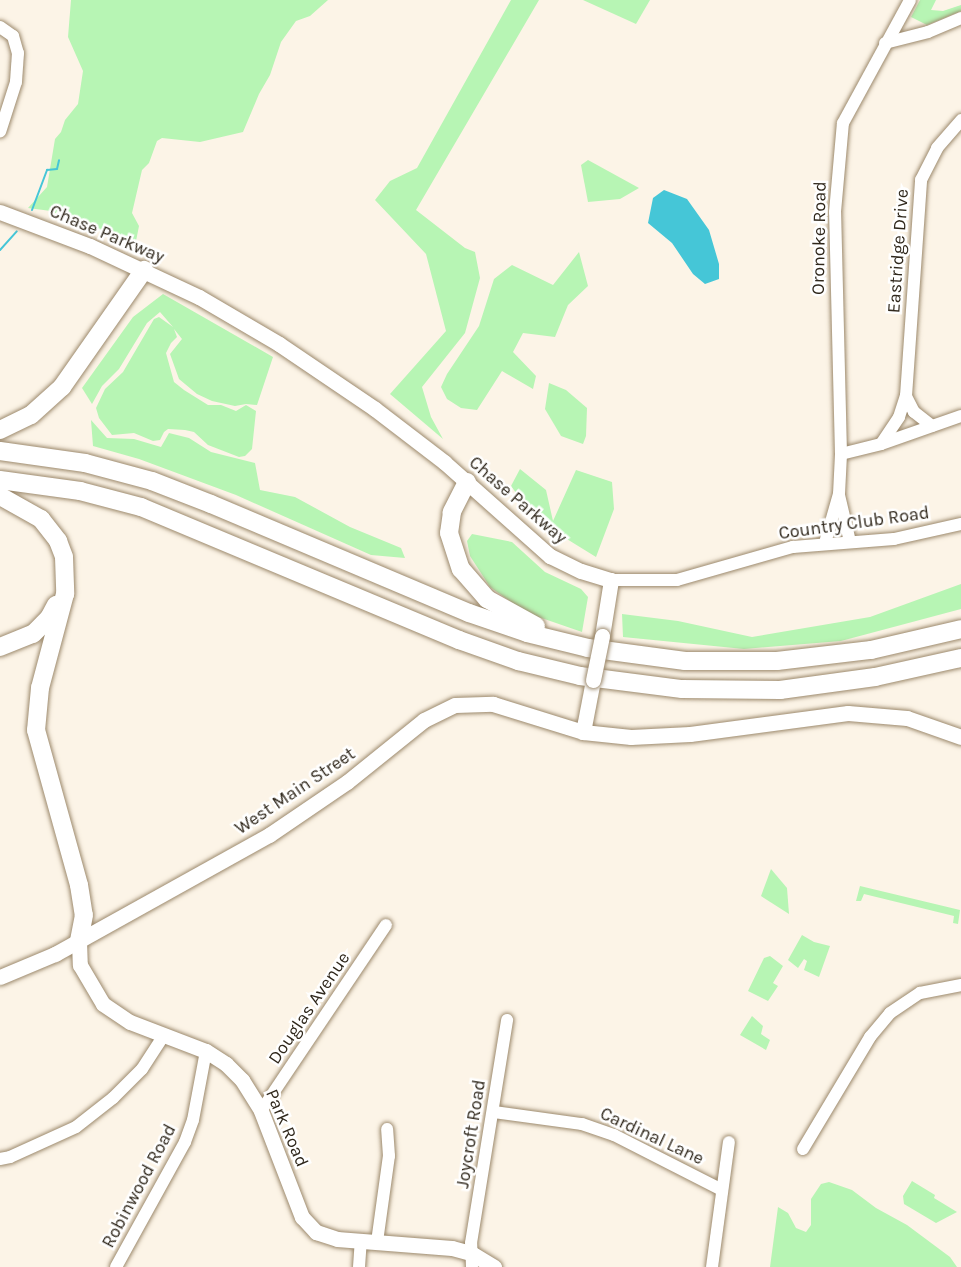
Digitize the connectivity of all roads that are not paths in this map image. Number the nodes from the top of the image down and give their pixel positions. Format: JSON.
{"nodes":[{"id":1,"x":910,"y":0,"type":"edge"},
{"id":2,"x":961,"y":18,"type":"edge"},
{"id":3,"x":0,"y":27,"type":"edge"},
{"id":4,"x":885,"y":44,"type":"junction"},
{"id":5,"x":961,"y":120,"type":"edge"},
{"id":6,"x":0,"y":132,"type":"edge"},
{"id":7,"x":0,"y":212,"type":"edge"},
{"id":8,"x":144,"y":270,"type":"junction"},
{"id":9,"x":906,"y":396,"type":"junction"},
{"id":10,"x":961,"y":416,"type":"edge"},
{"id":11,"x":932,"y":426,"type":"junction"},
{"id":12,"x":0,"y":430,"type":"edge"},
{"id":13,"x":881,"y":444,"type":"junction"},
{"id":14,"x":0,"y":451,"type":"edge"},
{"id":15,"x":841,"y":454,"type":"junction"},
{"id":16,"x":0,"y":480,"type":"edge"},
{"id":17,"x":467,"y":483,"type":"junction"},
{"id":18,"x":839,"y":494,"type":"junction"},
{"id":19,"x":0,"y":496,"type":"edge"},
{"id":20,"x":961,"y":524,"type":"edge"},
{"id":21,"x":850,"y":542,"type":"junction"},
{"id":22,"x":825,"y":543,"type":"junction"},
{"id":23,"x":64,"y":557,"type":"junction"},
{"id":24,"x":611,"y":580,"type":"junction"},
{"id":25,"x":961,"y":629,"type":"edge"},
{"id":26,"x":0,"y":647,"type":"edge"},
{"id":27,"x":651,"y":657,"type":"junction"},
{"id":28,"x":961,"y":658,"type":"edge"},
{"id":29,"x":583,"y":732,"type":"junction"},
{"id":30,"x":961,"y":737,"type":"edge"},
{"id":31,"x":386,"y":925,"type":"dead end"},
{"id":32,"x":79,"y":940,"type":"junction"},
{"id":33,"x":0,"y":977,"type":"edge"},
{"id":34,"x":961,"y":985,"type":"edge"},
{"id":35,"x":507,"y":1020,"type":"dead end"},
{"id":36,"x":164,"y":1035,"type":"junction"},
{"id":37,"x":206,"y":1051,"type":"junction"},
{"id":38,"x":261,"y":1111,"type":"junction"},
{"id":39,"x":494,"y":1112,"type":"junction"},
{"id":40,"x":387,"y":1129,"type":"dead end"},
{"id":41,"x":729,"y":1142,"type":"dead end"},
{"id":42,"x":804,"y":1149,"type":"dead end"},
{"id":43,"x":0,"y":1158,"type":"edge"},
{"id":44,"x":722,"y":1190,"type":"junction"},
{"id":45,"x":361,"y":1242,"type":"junction"},
{"id":46,"x":377,"y":1242,"type":"junction"},
{"id":47,"x":471,"y":1260,"type":"edge"},
{"id":48,"x":116,"y":1267,"type":"edge"},
{"id":49,"x":359,"y":1267,"type":"edge"},
{"id":50,"x":494,"y":1267,"type":"edge"},
{"id":51,"x":712,"y":1267,"type":"edge"}],
"edges":[{"from":1,"to":4,"type":"street","name":"Oronoke Road"},
{"from":2,"to":4,"type":"street"},
{"from":3,"to":6,"type":"street"},
{"from":4,"to":15,"type":"street","name":"Oronoke Road"},
{"from":5,"to":9,"type":"street","name":"Eastridge Drive"},
{"from":7,"to":8,"type":"main road","name":"Chase Parkway"},
{"from":8,"to":12,"type":"highway"},
{"from":8,"to":17,"type":"main road","name":"Chase Parkway"},
{"from":9,"to":11,"type":"street"},
{"from":9,"to":13,"type":"street","name":"Eastridge Drive"},
{"from":10,"to":11,"type":"street"},
{"from":11,"to":13,"type":"street"},
{"from":13,"to":15,"type":"street"},
{"from":14,"to":27,"type":"highway"},
{"from":15,"to":18,"type":"street","name":"Oronoke Road"},
{"from":16,"to":28,"type":"highway"},
{"from":17,"to":24,"type":"main road","name":"Chase Parkway"},
{"from":17,"to":27,"type":"highway"},
{"from":18,"to":21,"type":"street","name":"Oronoke Road"},
{"from":18,"to":22,"type":"street","name":"Oronoke Road"},
{"from":19,"to":23,"type":"highway"},
{"from":20,"to":21,"type":"street","name":"Country Club Road"},
{"from":21,"to":22,"type":"street","name":"Country Club Road"},
{"from":22,"to":24,"type":"street","name":"Country Club Road"},
{"from":23,"to":26,"type":"highway"},
{"from":23,"to":32,"type":"highway"},
{"from":24,"to":29,"type":"main road","bridge":true},
{"from":25,"to":27,"type":"highway"},
{"from":29,"to":30,"type":"main road"},
{"from":29,"to":32,"type":"main road","name":"West Main Street"},
{"from":31,"to":38,"type":"street","name":"Douglas Avenue"},
{"from":32,"to":33,"type":"main road","name":"West Main Street"},
{"from":32,"to":36,"type":"main road","name":"Park Road"},
{"from":34,"to":42,"type":"street"},
{"from":35,"to":39,"type":"street","name":"Joycroft Road"},
{"from":36,"to":37,"type":"main road","name":"Park Road"},
{"from":36,"to":43,"type":"street"},
{"from":37,"to":38,"type":"main road","name":"Park Road"},
{"from":37,"to":48,"type":"street","name":"Robinwood Road"},
{"from":38,"to":45,"type":"main road","name":"Park Road"},
{"from":39,"to":44,"type":"street","name":"Cardinal Lane"},
{"from":39,"to":47,"type":"street","name":"Joycroft Road"},
{"from":40,"to":46,"type":"street"},
{"from":41,"to":44,"type":"street"},
{"from":44,"to":51,"type":"street"},
{"from":45,"to":46,"type":"main road","name":"Park Road"},
{"from":45,"to":49,"type":"street"},
{"from":46,"to":47,"type":"main road","name":"Park Road"},
{"from":47,"to":50,"type":"main road","name":"Park Road"}]}
